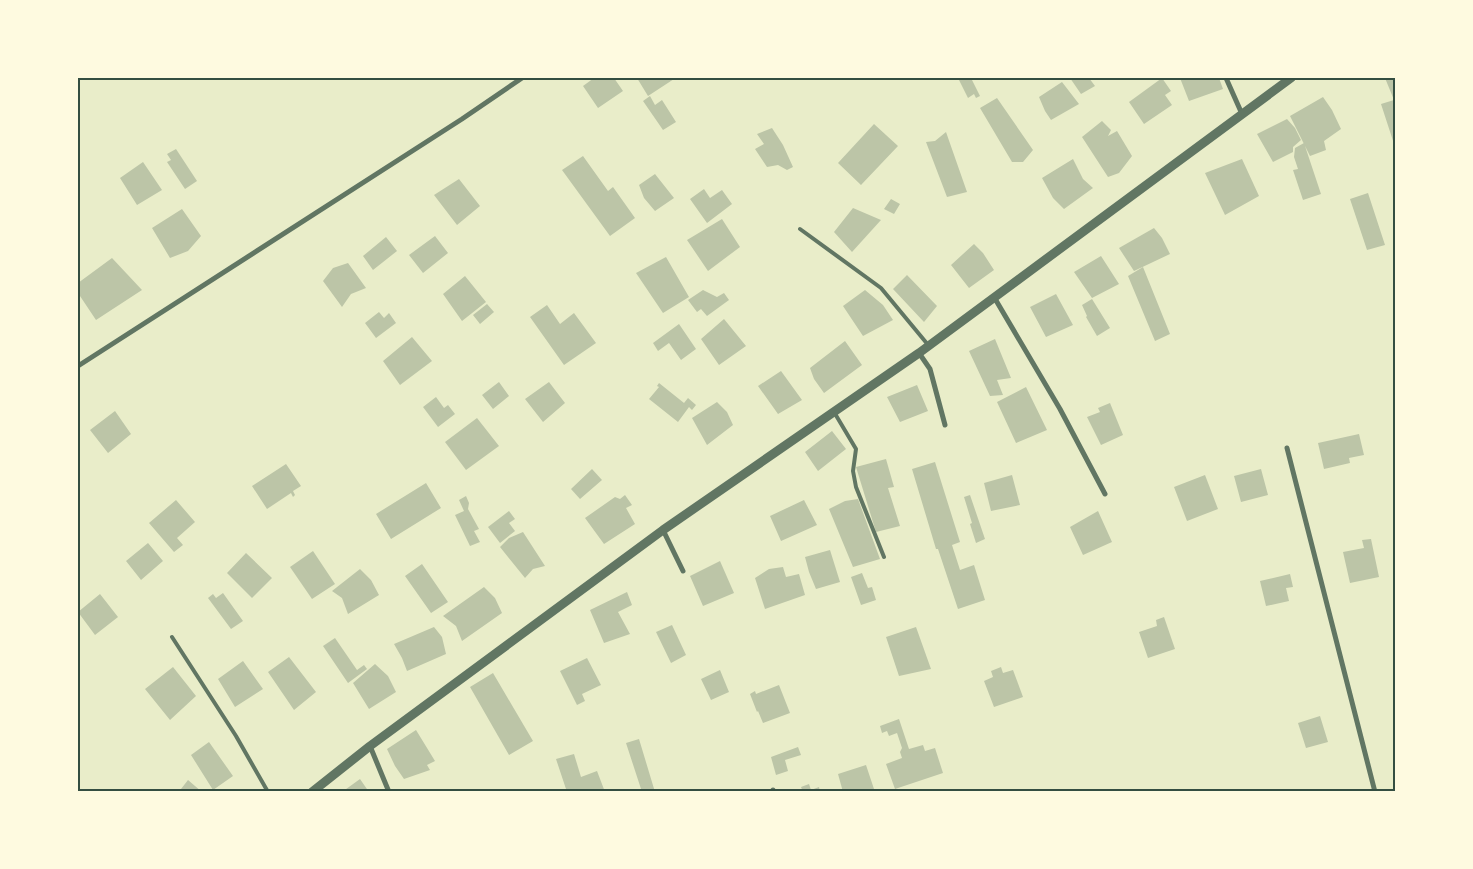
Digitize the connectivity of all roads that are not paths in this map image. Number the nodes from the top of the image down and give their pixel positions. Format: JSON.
{"nodes":[{"id":1,"x":522,"y":78,"type":"edge"},
{"id":2,"x":1226,"y":78,"type":"edge"},
{"id":3,"x":1291,"y":78,"type":"edge"},
{"id":4,"x":1242,"y":114,"type":"junction"},
{"id":5,"x":800,"y":229,"type":"dead end"},
{"id":6,"x":994,"y":296,"type":"junction"},
{"id":7,"x":929,"y":346,"type":"junction"},
{"id":8,"x":919,"y":352,"type":"junction"},
{"id":9,"x":78,"y":366,"type":"edge"},
{"id":10,"x":834,"y":412,"type":"junction"},
{"id":11,"x":945,"y":425,"type":"dead end"},
{"id":12,"x":1287,"y":448,"type":"dead end"},
{"id":13,"x":1105,"y":494,"type":"dead end"},
{"id":14,"x":663,"y":530,"type":"junction"},
{"id":15,"x":884,"y":557,"type":"dead end"},
{"id":16,"x":683,"y":571,"type":"dead end"},
{"id":17,"x":172,"y":637,"type":"dead end"},
{"id":18,"x":370,"y":746,"type":"junction"},
{"id":19,"x":268,"y":792,"type":"edge"},
{"id":20,"x":312,"y":792,"type":"edge"},
{"id":21,"x":389,"y":792,"type":"edge"},
{"id":22,"x":1375,"y":792,"type":"edge"}],
"edges":[{"from":1,"to":9,"type":"street"},
{"from":2,"to":4,"type":"street"},
{"from":3,"to":4,"type":"street"},
{"from":4,"to":6,"type":"street"},
{"from":5,"to":7,"type":"lane"},
{"from":6,"to":7,"type":"street"},
{"from":6,"to":13,"type":"street"},
{"from":7,"to":8,"type":"street"},
{"from":8,"to":10,"type":"street"},
{"from":8,"to":11,"type":"street"},
{"from":10,"to":14,"type":"street"},
{"from":10,"to":15,"type":"lane"},
{"from":12,"to":22,"type":"street"},
{"from":14,"to":16,"type":"street"},
{"from":14,"to":18,"type":"street"},
{"from":17,"to":19,"type":"lane"},
{"from":18,"to":20,"type":"street"},
{"from":18,"to":21,"type":"street"}]}
